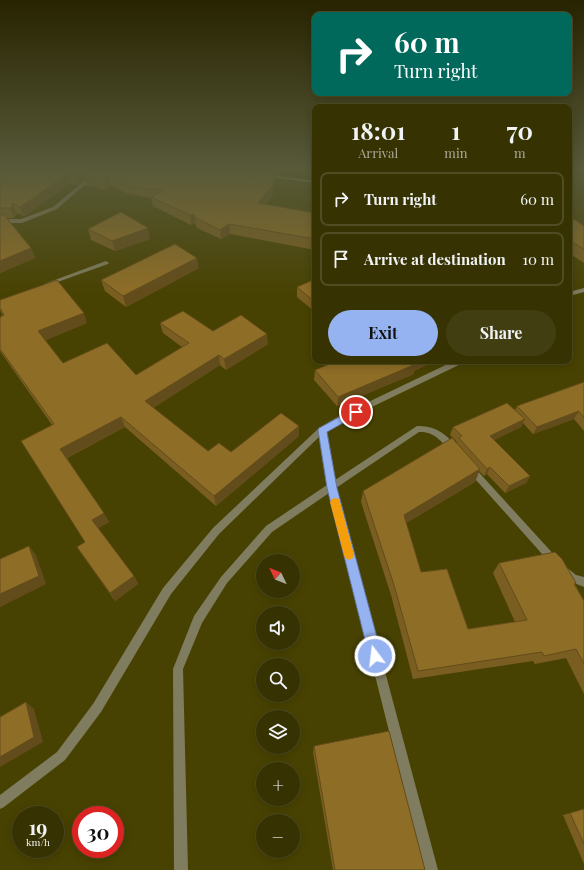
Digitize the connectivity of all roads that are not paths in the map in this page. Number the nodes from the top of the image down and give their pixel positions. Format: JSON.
{"nodes":[{"id":1,"x":46,"y":212,"type":"edge"},
{"id":2,"x":0,"y":221,"type":"edge"},
{"id":3,"x":106,"y":263,"type":"dead end"},
{"id":4,"x":40,"y":286,"type":"edge"},
{"id":5,"x":584,"y":290,"type":"edge"},
{"id":6,"x":572,"y":293,"type":"edge"},
{"id":7,"x":454,"y":364,"type":"edge"},
{"id":8,"x":322,"y":430,"type":"junction"},
{"id":9,"x":332,"y":488,"type":"junction"},
{"id":10,"x":584,"y":582,"type":"edge"},
{"id":11,"x":0,"y":804,"type":"edge"},
{"id":12,"x":181,"y":870,"type":"edge"},
{"id":13,"x":431,"y":870,"type":"edge"}],
"edges":[{"from":1,"to":2,"type":"street"},
{"from":3,"to":4,"type":"street"},
{"from":5,"to":6,"type":"street"},
{"from":7,"to":8,"type":"street"},
{"from":8,"to":9,"type":"street"},
{"from":8,"to":11,"type":"street"},
{"from":9,"to":10,"type":"street"},
{"from":9,"to":12,"type":"street"},
{"from":9,"to":13,"type":"street"}]}
